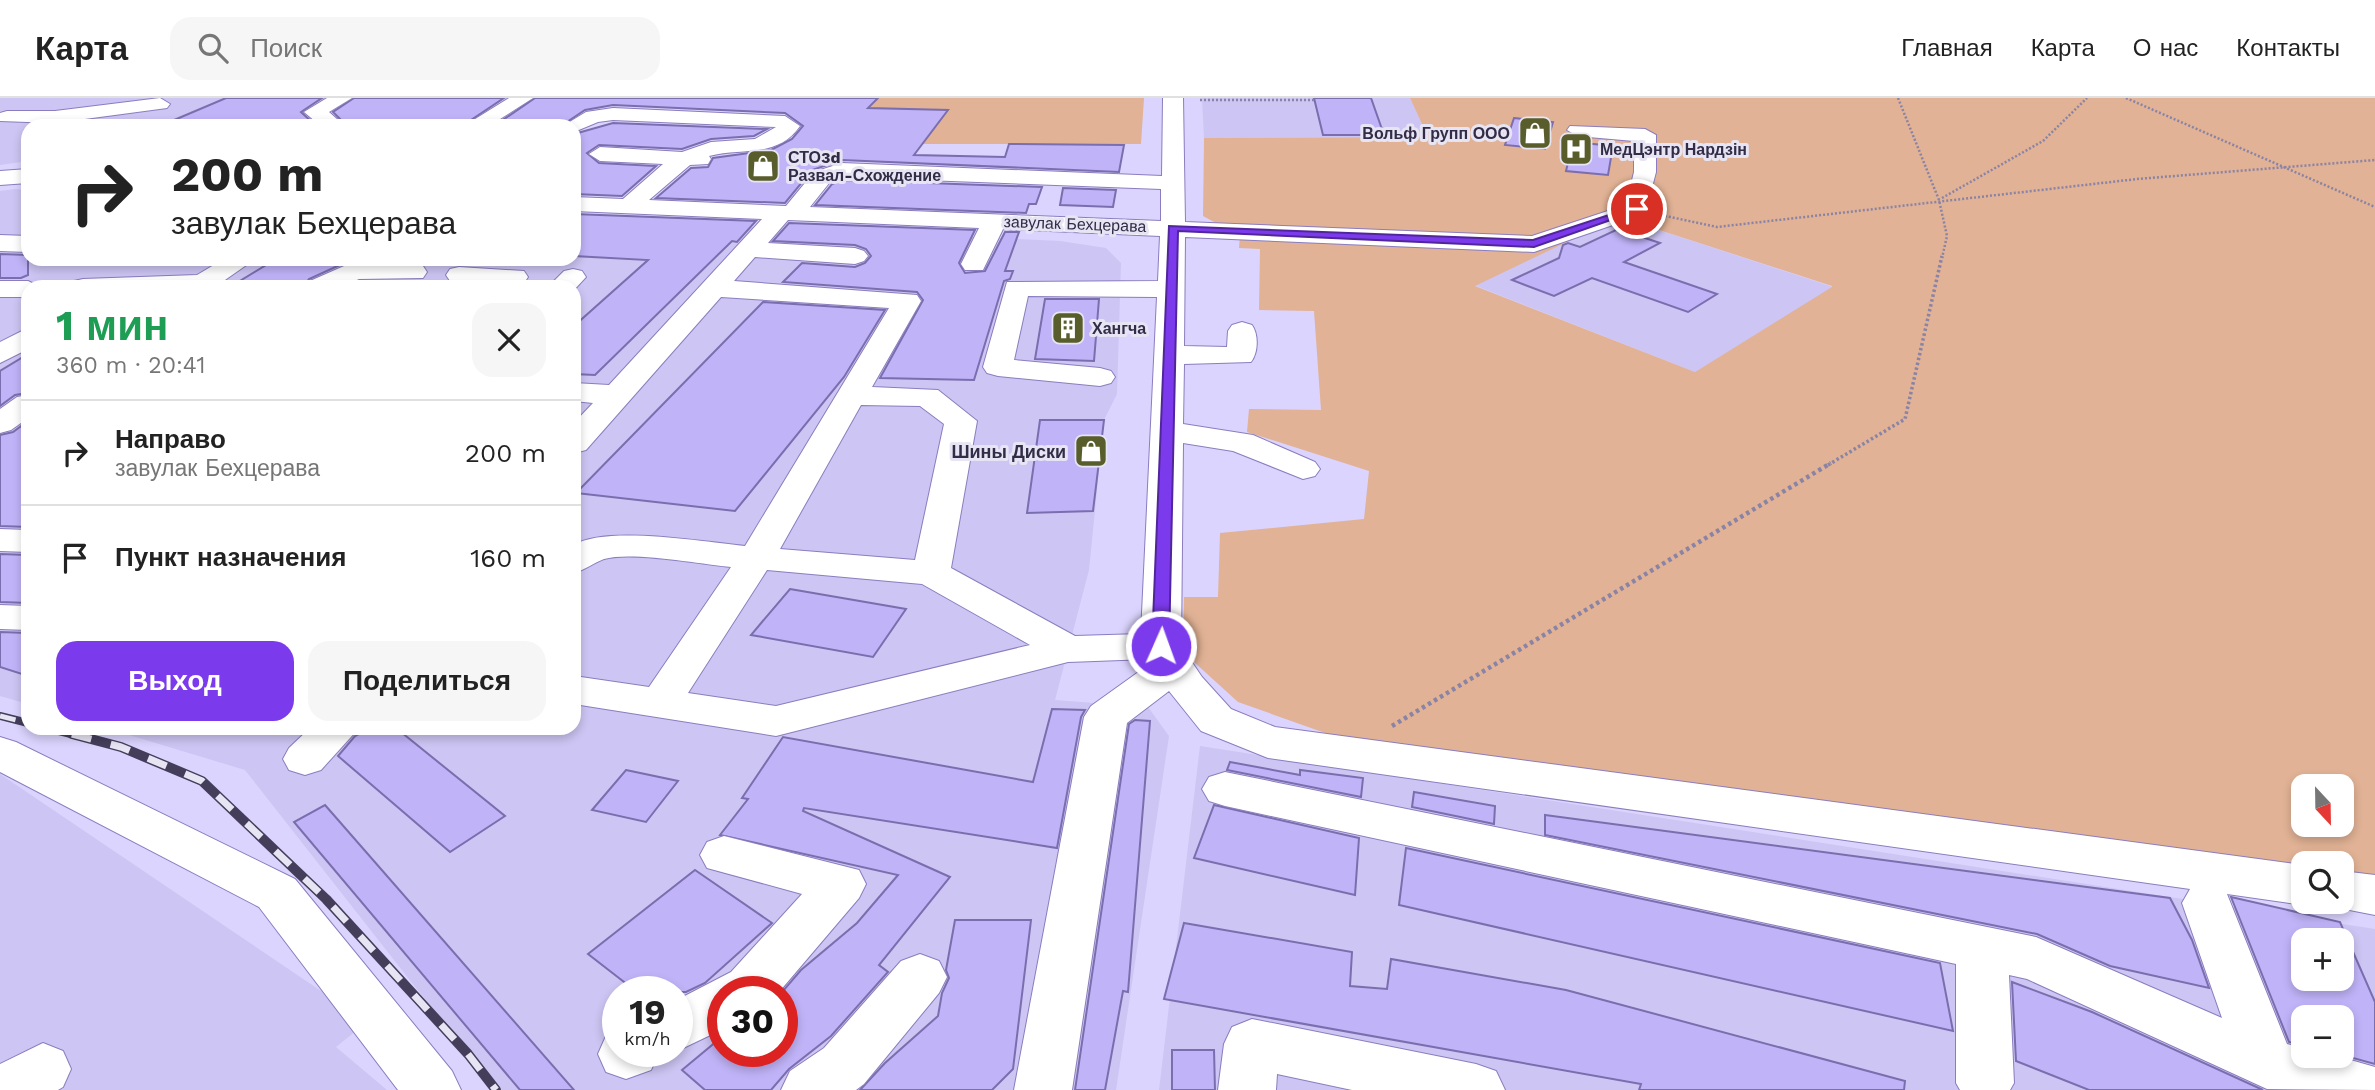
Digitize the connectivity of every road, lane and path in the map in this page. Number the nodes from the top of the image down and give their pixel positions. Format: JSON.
{"nodes":[{"id":1,"x":52,"y":98,"type":"edge"},
{"id":2,"x":342,"y":98,"type":"edge"},
{"id":3,"x":523,"y":98,"type":"edge"},
{"id":4,"x":734,"y":98,"type":"edge"},
{"id":5,"x":1898,"y":98,"type":"edge"},
{"id":6,"x":2087,"y":98,"type":"edge"},
{"id":7,"x":2126,"y":98,"type":"edge"},
{"id":8,"x":1183,"y":99,"type":"edge"},
{"id":9,"x":1302,"y":99,"type":"edge"},
{"id":10,"x":1315,"y":100,"type":"dead end"},
{"id":11,"x":160,"y":104,"type":"dead end"},
{"id":12,"x":4,"y":117,"type":"edge"},
{"id":13,"x":709,"y":118,"type":"junction"},
{"id":14,"x":326,"y":119,"type":"edge"},
{"id":15,"x":486,"y":119,"type":"edge"},
{"id":16,"x":581,"y":122,"type":"edge"},
{"id":17,"x":1577,"y":130,"type":"dead end"},
{"id":18,"x":600,"y":153,"type":"dead end"},
{"id":19,"x":1013,"y":154,"type":"dead end"},
{"id":20,"x":688,"y":158,"type":"junction"},
{"id":21,"x":2375,"y":160,"type":"edge"},
{"id":22,"x":750,"y":161,"type":"dead end"},
{"id":23,"x":2288,"y":167,"type":"junction"},
{"id":24,"x":1003,"y":176,"type":"junction"},
{"id":25,"x":1173,"y":183,"type":"junction"},
{"id":26,"x":1939,"y":200,"type":"junction"},
{"id":27,"x":581,"y":204,"type":"edge"},
{"id":28,"x":629,"y":206,"type":"junction"},
{"id":29,"x":2375,"y":207,"type":"edge"},
{"id":30,"x":1637,"y":209,"type":"junction"},
{"id":31,"x":787,"y":212,"type":"junction"},
{"id":32,"x":995,"y":221,"type":"junction"},
{"id":33,"x":1173,"y":228,"type":"junction"},
{"id":34,"x":0,"y":243,"type":"edge"},
{"id":35,"x":21,"y":244,"type":"edge"},
{"id":36,"x":750,"y":249,"type":"junction"},
{"id":37,"x":855,"y":256,"type":"dead end"},
{"id":38,"x":974,"y":264,"type":"dead end"},
{"id":39,"x":231,"y":266,"type":"edge"},
{"id":40,"x":365,"y":266,"type":"edge"},
{"id":41,"x":354,"y":271,"type":"junction"},
{"id":42,"x":414,"y":272,"type":"dead end"},
{"id":43,"x":460,"y":274,"type":"edge"},
{"id":44,"x":515,"y":277,"type":"dead end"},
{"id":45,"x":208,"y":280,"type":"edge"},
{"id":46,"x":334,"y":280,"type":"edge"},
{"id":47,"x":714,"y":288,"type":"junction"},
{"id":48,"x":0,"y":289,"type":"edge"},
{"id":49,"x":21,"y":289,"type":"edge"},
{"id":50,"x":1171,"y":289,"type":"junction"},
{"id":51,"x":1242,"y":331,"type":"dead end"},
{"id":52,"x":21,"y":341,"type":"edge"},
{"id":53,"x":0,"y":354,"type":"edge"},
{"id":54,"x":1169,"y":355,"type":"junction"},
{"id":55,"x":1100,"y":377,"type":"dead end"},
{"id":56,"x":581,"y":392,"type":"edge"},
{"id":57,"x":617,"y":395,"type":"junction"},
{"id":58,"x":849,"y":396,"type":"junction"},
{"id":59,"x":21,"y":409,"type":"edge"},
{"id":60,"x":0,"y":423,"type":"edge"},
{"id":61,"x":1167,"y":431,"type":"junction"},
{"id":62,"x":581,"y":435,"type":"edge"},
{"id":63,"x":1303,"y":469,"type":"dead end"},
{"id":64,"x":0,"y":540,"type":"edge"},
{"id":65,"x":21,"y":541,"type":"edge"},
{"id":66,"x":757,"y":556,"type":"junction"},
{"id":67,"x":581,"y":557,"type":"edge"},
{"id":68,"x":931,"y":573,"type":"junction"},
{"id":69,"x":0,"y":617,"type":"edge"},
{"id":70,"x":21,"y":618,"type":"edge"},
{"id":71,"x":1068,"y":649,"type":"junction"},
{"id":72,"x":1174,"y":666,"type":"junction"},
{"id":73,"x":581,"y":691,"type":"edge"},
{"id":74,"x":661,"y":702,"type":"junction"},
{"id":75,"x":330,"y":735,"type":"edge"},
{"id":76,"x":0,"y":753,"type":"edge"},
{"id":77,"x":1346,"y":753,"type":"junction"},
{"id":78,"x":304,"y":760,"type":"dead end"},
{"id":79,"x":1225,"y":789,"type":"dead end"},
{"id":80,"x":724,"y":855,"type":"dead end"},
{"id":81,"x":2291,"y":883,"type":"edge"},
{"id":82,"x":2354,"y":892,"type":"edge"},
{"id":83,"x":2375,"y":895,"type":"edge"},
{"id":84,"x":2207,"y":903,"type":"dead end"},
{"id":85,"x":1982,"y":948,"type":"junction"},
{"id":86,"x":760,"y":976,"type":"edge"},
{"id":87,"x":920,"y":977,"type":"dead end"},
{"id":88,"x":2267,"y":1064,"type":"junction"},
{"id":89,"x":1985,"y":1083,"type":"dead end"},
{"id":90,"x":432,"y":1090,"type":"edge"},
{"id":91,"x":810,"y":1090,"type":"edge"},
{"id":92,"x":1043,"y":1090,"type":"edge"},
{"id":93,"x":1247,"y":1090,"type":"edge"},
{"id":94,"x":1476,"y":1090,"type":"edge"},
{"id":95,"x":2367,"y":1090,"type":"edge"}],
"edges":[{"from":1,"to":12,"type":"street"},
{"from":2,"to":14,"type":"street"},
{"from":3,"to":15,"type":"street"},
{"from":4,"to":13,"type":"street"},
{"from":5,"to":26,"type":"path"},
{"from":6,"to":26,"type":"path"},
{"from":7,"to":23,"type":"path"},
{"from":8,"to":9,"type":"path"},
{"from":8,"to":25,"type":"street"},
{"from":9,"to":10,"type":"path"},
{"from":11,"to":12,"type":"street"},
{"from":13,"to":16,"type":"street"},
{"from":13,"to":20,"type":"street"},
{"from":17,"to":30,"type":"street"},
{"from":18,"to":20,"type":"street"},
{"from":19,"to":24,"type":"street"},
{"from":20,"to":22,"type":"street"},
{"from":20,"to":28,"type":"street"},
{"from":21,"to":23,"type":"path"},
{"from":23,"to":26,"type":"path"},
{"from":23,"to":29,"type":"path"},
{"from":24,"to":25,"type":"street"},
{"from":24,"to":31,"type":"street"},
{"from":25,"to":33,"type":"street"},
{"from":26,"to":30,"type":"path"},
{"from":26,"to":77,"type":"path"},
{"from":27,"to":28,"type":"street","name":"завулак Бехцерава"},
{"from":28,"to":31,"type":"street","name":"завулак Бехцерава"},
{"from":30,"to":33,"type":"street","name":"завулак Бехцерава"},
{"from":31,"to":32,"type":"street","name":"завулак Бехцерава"},
{"from":31,"to":36,"type":"street"},
{"from":32,"to":33,"type":"street","name":"завулак Бехцерава"},
{"from":32,"to":38,"type":"street"},
{"from":33,"to":50,"type":"street"},
{"from":34,"to":35,"type":"street"},
{"from":36,"to":37,"type":"street"},
{"from":36,"to":47,"type":"street"},
{"from":39,"to":45,"type":"street"},
{"from":40,"to":41,"type":"street"},
{"from":41,"to":42,"type":"street"},
{"from":41,"to":46,"type":"street"},
{"from":43,"to":44,"type":"street"},
{"from":47,"to":57,"type":"street"},
{"from":47,"to":58,"type":"street"},
{"from":48,"to":49,"type":"street"},
{"from":50,"to":54,"type":"street"},
{"from":50,"to":55,"type":"street"},
{"from":51,"to":54,"type":"street"},
{"from":52,"to":53,"type":"street"},
{"from":54,"to":61,"type":"street"},
{"from":56,"to":57,"type":"street"},
{"from":57,"to":62,"type":"street"},
{"from":58,"to":66,"type":"street"},
{"from":58,"to":68,"type":"street"},
{"from":59,"to":60,"type":"street"},
{"from":61,"to":63,"type":"street"},
{"from":61,"to":72,"type":"street"},
{"from":64,"to":65,"type":"street"},
{"from":66,"to":67,"type":"street"},
{"from":66,"to":68,"type":"street"},
{"from":66,"to":74,"type":"street"},
{"from":68,"to":71,"type":"street"},
{"from":69,"to":70,"type":"street"},
{"from":71,"to":72,"type":"street"},
{"from":71,"to":74,"type":"street"},
{"from":72,"to":77,"type":"street"},
{"from":72,"to":92,"type":"street"},
{"from":73,"to":74,"type":"street"},
{"from":75,"to":78,"type":"street"},
{"from":76,"to":90,"type":"street"},
{"from":77,"to":81,"type":"street"},
{"from":79,"to":85,"type":"street"},
{"from":80,"to":86,"type":"street"},
{"from":82,"to":83,"type":"street"},
{"from":84,"to":88,"type":"street"},
{"from":85,"to":88,"type":"street"},
{"from":85,"to":89,"type":"street"},
{"from":87,"to":91,"type":"street"},
{"from":88,"to":95,"type":"street"},
{"from":93,"to":94,"type":"street"}]}
